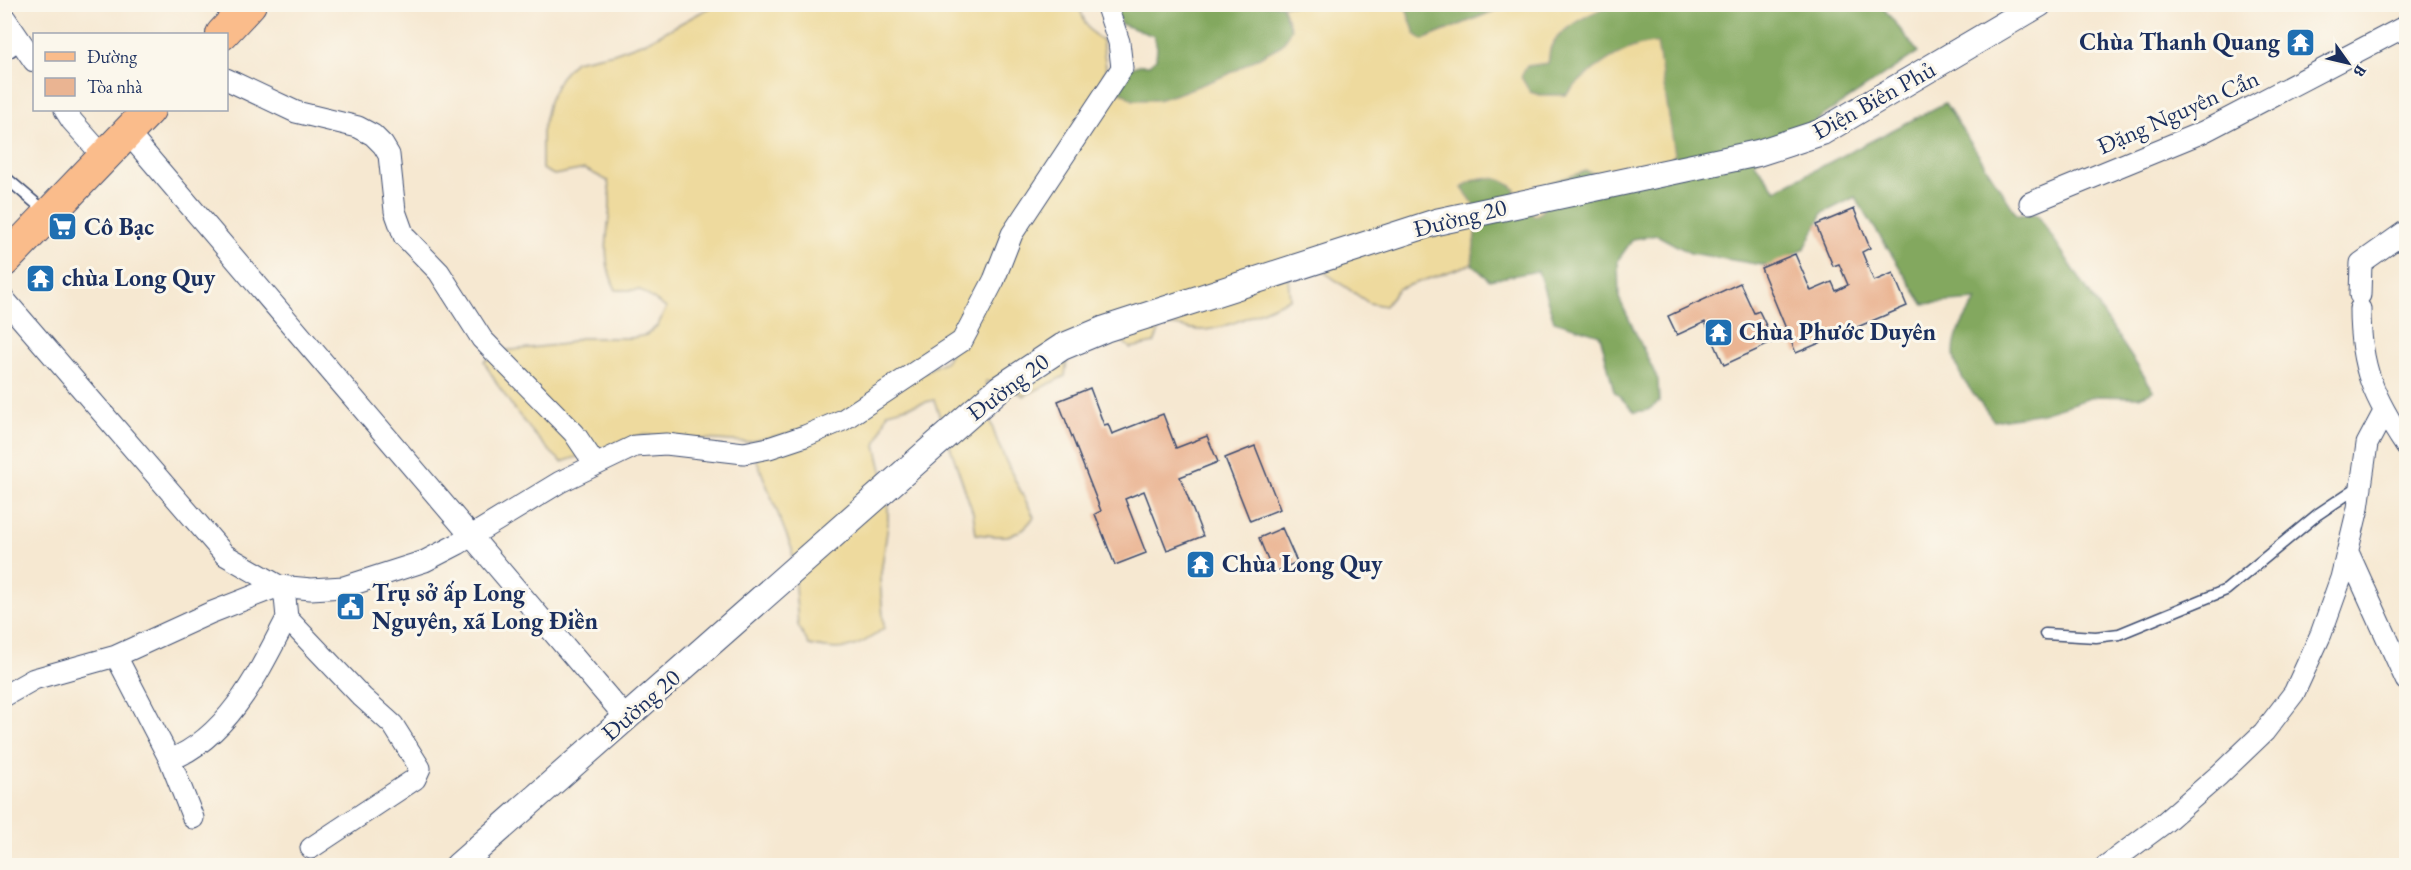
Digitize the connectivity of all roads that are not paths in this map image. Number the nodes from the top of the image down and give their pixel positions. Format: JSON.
{"nodes":[{"id":1,"x":250,"y":4,"type":"edge"},
{"id":2,"x":1106,"y":4,"type":"edge"},
{"id":3,"x":2038,"y":4,"type":"edge"},
{"id":4,"x":4,"y":17,"type":"edge"},
{"id":5,"x":2406,"y":26,"type":"edge"},
{"id":6,"x":223,"y":33,"type":"edge"},
{"id":7,"x":22,"y":43,"type":"junction"},
{"id":8,"x":4,"y":56,"type":"edge"},
{"id":9,"x":33,"y":60,"type":"edge"},
{"id":10,"x":228,"y":80,"type":"edge"},
{"id":11,"x":66,"y":111,"type":"edge"},
{"id":12,"x":148,"y":111,"type":"edge"},
{"id":13,"x":127,"y":132,"type":"junction"},
{"id":14,"x":103,"y":156,"type":"junction"},
{"id":15,"x":1697,"y":166,"type":"joint"},
{"id":16,"x":4,"y":176,"type":"edge"},
{"id":17,"x":2030,"y":203,"type":"dead end"},
{"id":18,"x":49,"y":214,"type":"junction"},
{"id":19,"x":2406,"y":231,"type":"edge"},
{"id":20,"x":4,"y":261,"type":"edge"},
{"id":21,"x":4,"y":299,"type":"edge"},
{"id":22,"x":2384,"y":412,"type":"junction"},
{"id":23,"x":2406,"y":446,"type":"edge"},
{"id":24,"x":595,"y":464,"type":"junction"},
{"id":25,"x":2361,"y":485,"type":"junction"},
{"id":26,"x":471,"y":536,"type":"junction"},
{"id":27,"x":2348,"y":552,"type":"junction"},
{"id":28,"x":279,"y":586,"type":"junction"},
{"id":29,"x":287,"y":618,"type":"junction"},
{"id":30,"x":2045,"y":634,"type":"dead end"},
{"id":31,"x":116,"y":656,"type":"junction"},
{"id":32,"x":2406,"y":680,"type":"edge"},
{"id":33,"x":4,"y":696,"type":"edge"},
{"id":34,"x":626,"y":717,"type":"junction"},
{"id":35,"x":170,"y":760,"type":"junction"},
{"id":36,"x":193,"y":818,"type":"dead end"},
{"id":37,"x":311,"y":848,"type":"dead end"},
{"id":38,"x":458,"y":866,"type":"edge"},
{"id":39,"x":2106,"y":866,"type":"edge"}],
"edges":[{"from":1,"to":6,"type":"main road"},
{"from":2,"to":24,"type":"street"},
{"from":3,"to":15,"type":"street","name":"Điện Biên Phủ"},
{"from":4,"to":7,"type":"street"},
{"from":5,"to":17,"type":"street","name":"Đặng Nguyên Cẩn"},
{"from":7,"to":8,"type":"lane"},
{"from":7,"to":9,"type":"street"},
{"from":10,"to":24,"type":"street"},
{"from":11,"to":14,"type":"street"},
{"from":12,"to":13,"type":"main road"},
{"from":13,"to":14,"type":"main road"},
{"from":13,"to":26,"type":"street"},
{"from":14,"to":18,"type":"main road"},
{"from":15,"to":34,"type":"street","name":"Đường 20"},
{"from":16,"to":18,"type":"lane"},
{"from":18,"to":20,"type":"main road"},
{"from":19,"to":22,"type":"street"},
{"from":21,"to":28,"type":"street"},
{"from":22,"to":23,"type":"street"},
{"from":22,"to":25,"type":"street"},
{"from":24,"to":26,"type":"street"},
{"from":25,"to":27,"type":"street"},
{"from":25,"to":30,"type":"lane"},
{"from":26,"to":28,"type":"street"},
{"from":26,"to":34,"type":"street"},
{"from":27,"to":32,"type":"street"},
{"from":27,"to":39,"type":"street"},
{"from":28,"to":29,"type":"street"},
{"from":28,"to":31,"type":"street"},
{"from":29,"to":35,"type":"street"},
{"from":29,"to":37,"type":"street"},
{"from":31,"to":33,"type":"street"},
{"from":31,"to":35,"type":"street"},
{"from":34,"to":38,"type":"street","name":"Đường 20"},
{"from":35,"to":36,"type":"street"}]}
